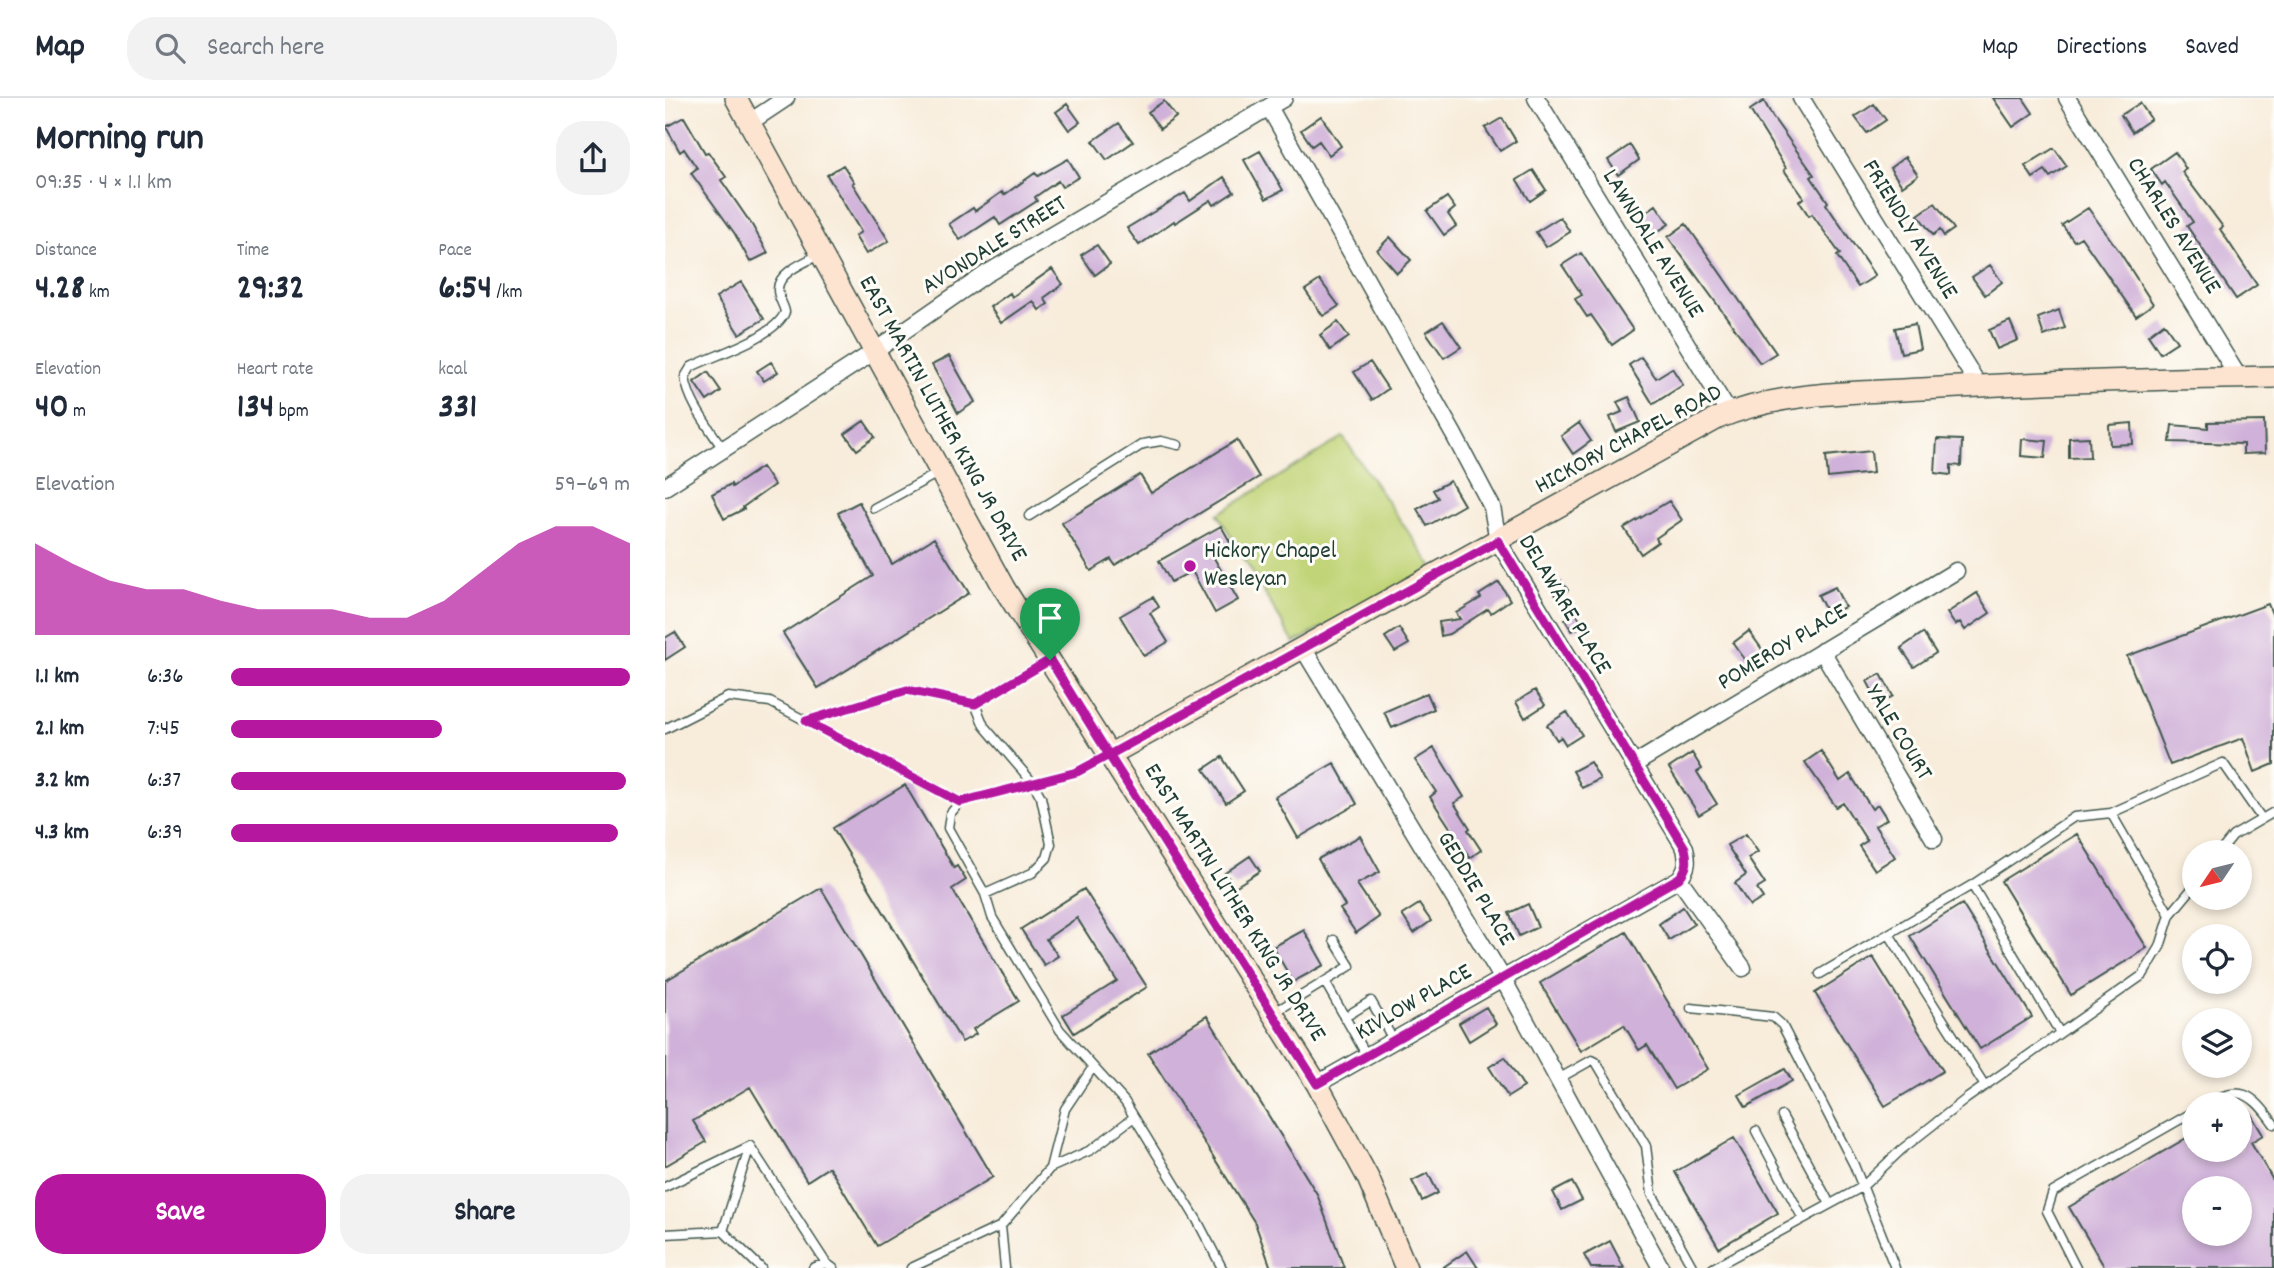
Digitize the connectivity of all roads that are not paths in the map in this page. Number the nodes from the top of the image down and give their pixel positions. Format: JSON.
{"nodes":[{"id":1,"x":736,"y":98,"type":"edge"},
{"id":2,"x":786,"y":98,"type":"edge"},
{"id":3,"x":1284,"y":98,"type":"edge"},
{"id":4,"x":1536,"y":98,"type":"edge"},
{"id":5,"x":1801,"y":98,"type":"edge"},
{"id":6,"x":2067,"y":98,"type":"edge"},
{"id":7,"x":1269,"y":107,"type":"junction"},
{"id":8,"x":750,"y":122,"type":"junction"},
{"id":9,"x":821,"y":253,"type":"junction"},
{"id":10,"x":875,"y":351,"type":"junction"},
{"id":11,"x":2274,"y":377,"type":"edge"},
{"id":12,"x":2239,"y":378,"type":"junction"},
{"id":13,"x":1979,"y":386,"type":"junction"},
{"id":14,"x":1730,"y":413,"type":"junction"},
{"id":15,"x":1178,"y":445,"type":"dead end"},
{"id":16,"x":723,"y":449,"type":"junction"},
{"id":17,"x":941,"y":472,"type":"junction"},
{"id":18,"x":665,"y":487,"type":"edge"},
{"id":19,"x":874,"y":508,"type":"dead end"},
{"id":20,"x":1029,"y":516,"type":"dead end"},
{"id":21,"x":1498,"y":541,"type":"junction"},
{"id":22,"x":1956,"y":571,"type":"dead end"},
{"id":23,"x":1303,"y":648,"type":"junction"},
{"id":24,"x":1822,"y":651,"type":"junction"},
{"id":25,"x":1050,"y":660,"type":"junction"},
{"id":26,"x":975,"y":704,"type":"junction"},
{"id":27,"x":806,"y":721,"type":"junction"},
{"id":28,"x":665,"y":729,"type":"edge"},
{"id":29,"x":1109,"y":755,"type":"junction"},
{"id":30,"x":1633,"y":765,"type":"junction"},
{"id":31,"x":1033,"y":783,"type":"junction"},
{"id":32,"x":960,"y":802,"type":"junction"},
{"id":33,"x":2274,"y":812,"type":"edge"},
{"id":34,"x":2111,"y":813,"type":"junction"},
{"id":35,"x":2262,"y":819,"type":"junction"},
{"id":36,"x":1934,"y":839,"type":"dead end"},
{"id":37,"x":2230,"y":840,"type":"edge"},
{"id":38,"x":1679,"y":878,"type":"junction"},
{"id":39,"x":1972,"y":885,"type":"junction"},
{"id":40,"x":985,"y":894,"type":"junction"},
{"id":41,"x":2182,"y":901,"type":"edge"},
{"id":42,"x":2170,"y":915,"type":"junction"},
{"id":43,"x":1889,"y":934,"type":"junction"},
{"id":44,"x":1334,"y":940,"type":"dead end"},
{"id":45,"x":1743,"y":968,"type":"dead end"},
{"id":46,"x":1821,"y":974,"type":"dead end"},
{"id":47,"x":1503,"y":979,"type":"junction"},
{"id":48,"x":1325,"y":982,"type":"junction"},
{"id":49,"x":1691,"y":1009,"type":"dead end"},
{"id":50,"x":1272,"y":1014,"type":"junction"},
{"id":51,"x":1345,"y":1017,"type":"junction"},
{"id":52,"x":2060,"y":1033,"type":"junction"},
{"id":53,"x":1394,"y":1041,"type":"junction"},
{"id":54,"x":1367,"y":1056,"type":"junction"},
{"id":55,"x":1093,"y":1066,"type":"junction"},
{"id":56,"x":1558,"y":1079,"type":"junction"},
{"id":57,"x":1317,"y":1084,"type":"junction"},
{"id":58,"x":1985,"y":1086,"type":"junction"},
{"id":59,"x":2252,"y":1101,"type":"edge"},
{"id":60,"x":1782,"y":1116,"type":"dead end"},
{"id":61,"x":1134,"y":1117,"type":"junction"},
{"id":62,"x":2182,"y":1118,"type":"edge"},
{"id":63,"x":2274,"y":1124,"type":"edge"},
{"id":64,"x":1756,"y":1131,"type":"dead end"},
{"id":65,"x":750,"y":1146,"type":"junction"},
{"id":66,"x":1050,"y":1168,"type":"junction"},
{"id":67,"x":1862,"y":1186,"type":"junction"},
{"id":68,"x":665,"y":1187,"type":"edge"},
{"id":69,"x":1830,"y":1204,"type":"junction"},
{"id":70,"x":1803,"y":1219,"type":"junction"},
{"id":71,"x":1001,"y":1226,"type":"junction"},
{"id":72,"x":723,"y":1230,"type":"junction"},
{"id":73,"x":665,"y":1234,"type":"edge"},
{"id":74,"x":830,"y":1266,"type":"edge"},
{"id":75,"x":761,"y":1268,"type":"edge"},
{"id":76,"x":813,"y":1268,"type":"edge"},
{"id":77,"x":911,"y":1268,"type":"edge"},
{"id":78,"x":1005,"y":1268,"type":"edge"},
{"id":79,"x":1223,"y":1268,"type":"edge"},
{"id":80,"x":1406,"y":1268,"type":"edge"},
{"id":81,"x":1661,"y":1268,"type":"edge"},
{"id":82,"x":1693,"y":1268,"type":"edge"},
{"id":83,"x":1713,"y":1268,"type":"edge"},
{"id":84,"x":1895,"y":1268,"type":"edge"},
{"id":85,"x":2076,"y":1268,"type":"edge"}],
"edges":[{"from":1,"to":8,"type":"main road","name":"EAST MARTIN LUTHER KING JR DRIVE"},
{"from":2,"to":8,"type":"street"},
{"from":3,"to":7,"type":"street","name":"AVONDALE STREET"},
{"from":4,"to":14,"type":"street","name":"LAWNDALE AVENUE"},
{"from":5,"to":13,"type":"street","name":"FRIENDLY AVENUE"},
{"from":6,"to":12,"type":"street","name":"CHARLES AVENUE"},
{"from":7,"to":10,"type":"street","name":"AVONDALE STREET"},
{"from":7,"to":21,"type":"street","name":"DELAWARE PLACE"},
{"from":8,"to":9,"type":"main road","name":"EAST MARTIN LUTHER KING JR DRIVE"},
{"from":9,"to":10,"type":"main road","name":"EAST MARTIN LUTHER KING JR DRIVE"},
{"from":9,"to":16,"type":"lane"},
{"from":10,"to":16,"type":"street","name":"AVONDALE STREET"},
{"from":10,"to":17,"type":"main road","name":"EAST MARTIN LUTHER KING JR DRIVE"},
{"from":11,"to":12,"type":"main road","name":"HICKORY CHAPEL ROAD"},
{"from":12,"to":13,"type":"main road","name":"HICKORY CHAPEL ROAD"},
{"from":13,"to":14,"type":"main road","name":"HICKORY CHAPEL ROAD"},
{"from":14,"to":21,"type":"main road","name":"HICKORY CHAPEL ROAD"},
{"from":15,"to":20,"type":"lane"},
{"from":16,"to":18,"type":"street","name":"AVONDALE STREET"},
{"from":17,"to":19,"type":"lane"},
{"from":17,"to":25,"type":"main road","name":"EAST MARTIN LUTHER KING JR DRIVE"},
{"from":21,"to":23,"type":"main road","name":"HICKORY CHAPEL ROAD"},
{"from":21,"to":30,"type":"street","name":"DELAWARE PLACE"},
{"from":22,"to":24,"type":"street","name":"POMEROY PLACE"},
{"from":23,"to":29,"type":"main road","name":"HICKORY CHAPEL ROAD"},
{"from":23,"to":47,"type":"street","name":"GEDDIE PLACE"},
{"from":24,"to":30,"type":"street","name":"POMEROY PLACE"},
{"from":24,"to":36,"type":"street","name":"YALE COURT"},
{"from":25,"to":26,"type":"lane"},
{"from":25,"to":29,"type":"main road","name":"EAST MARTIN LUTHER KING JR DRIVE"},
{"from":26,"to":27,"type":"lane"},
{"from":26,"to":31,"type":"lane"},
{"from":27,"to":28,"type":"lane"},
{"from":27,"to":32,"type":"lane"},
{"from":29,"to":31,"type":"lane"},
{"from":29,"to":50,"type":"main road","name":"EAST MARTIN LUTHER KING JR DRIVE"},
{"from":30,"to":38,"type":"street","name":"DELAWARE PLACE"},
{"from":31,"to":32,"type":"lane"},
{"from":31,"to":40,"type":"lane"},
{"from":32,"to":40,"type":"lane"},
{"from":33,"to":35,"type":"lane"},
{"from":34,"to":35,"type":"lane"},
{"from":34,"to":39,"type":"lane"},
{"from":34,"to":42,"type":"lane"},
{"from":35,"to":37,"type":"lane"},
{"from":38,"to":45,"type":"street"},
{"from":38,"to":47,"type":"street","name":"KIVLOW PLACE"},
{"from":39,"to":43,"type":"lane"},
{"from":39,"to":52,"type":"lane"},
{"from":40,"to":55,"type":"lane"},
{"from":41,"to":42,"type":"lane"},
{"from":42,"to":52,"type":"lane"},
{"from":43,"to":46,"type":"lane"},
{"from":43,"to":58,"type":"lane"},
{"from":44,"to":48,"type":"lane"},
{"from":47,"to":53,"type":"street","name":"KIVLOW PLACE"},
{"from":47,"to":56,"type":"street","name":"GEDDIE PLACE"},
{"from":48,"to":50,"type":"lane"},
{"from":48,"to":51,"type":"lane"},
{"from":49,"to":67,"type":"lane"},
{"from":50,"to":57,"type":"main road","name":"EAST MARTIN LUTHER KING JR DRIVE"},
{"from":51,"to":53,"type":"lane"},
{"from":51,"to":54,"type":"lane"},
{"from":52,"to":58,"type":"lane"},
{"from":53,"to":54,"type":"street","name":"KIVLOW PLACE"},
{"from":54,"to":57,"type":"street","name":"KIVLOW PLACE"},
{"from":55,"to":61,"type":"lane"},
{"from":55,"to":66,"type":"lane"},
{"from":56,"to":81,"type":"street","name":"GEDDIE PLACE"},
{"from":56,"to":82,"type":"lane"},
{"from":57,"to":80,"type":"main road","name":"EAST MARTIN LUTHER KING JR DRIVE"},
{"from":58,"to":67,"type":"lane"},
{"from":59,"to":63,"type":"lane"},
{"from":60,"to":69,"type":"lane"},
{"from":61,"to":66,"type":"lane"},
{"from":61,"to":79,"type":"lane"},
{"from":62,"to":85,"type":"lane"},
{"from":64,"to":70,"type":"lane"},
{"from":65,"to":68,"type":"lane"},
{"from":65,"to":72,"type":"lane"},
{"from":65,"to":74,"type":"lane"},
{"from":66,"to":71,"type":"lane"},
{"from":67,"to":69,"type":"lane"},
{"from":67,"to":84,"type":"lane"},
{"from":69,"to":70,"type":"lane"},
{"from":70,"to":83,"type":"lane"},
{"from":71,"to":77,"type":"lane"},
{"from":71,"to":78,"type":"lane"},
{"from":72,"to":73,"type":"lane"},
{"from":72,"to":75,"type":"lane"},
{"from":74,"to":76,"type":"lane"}]}
